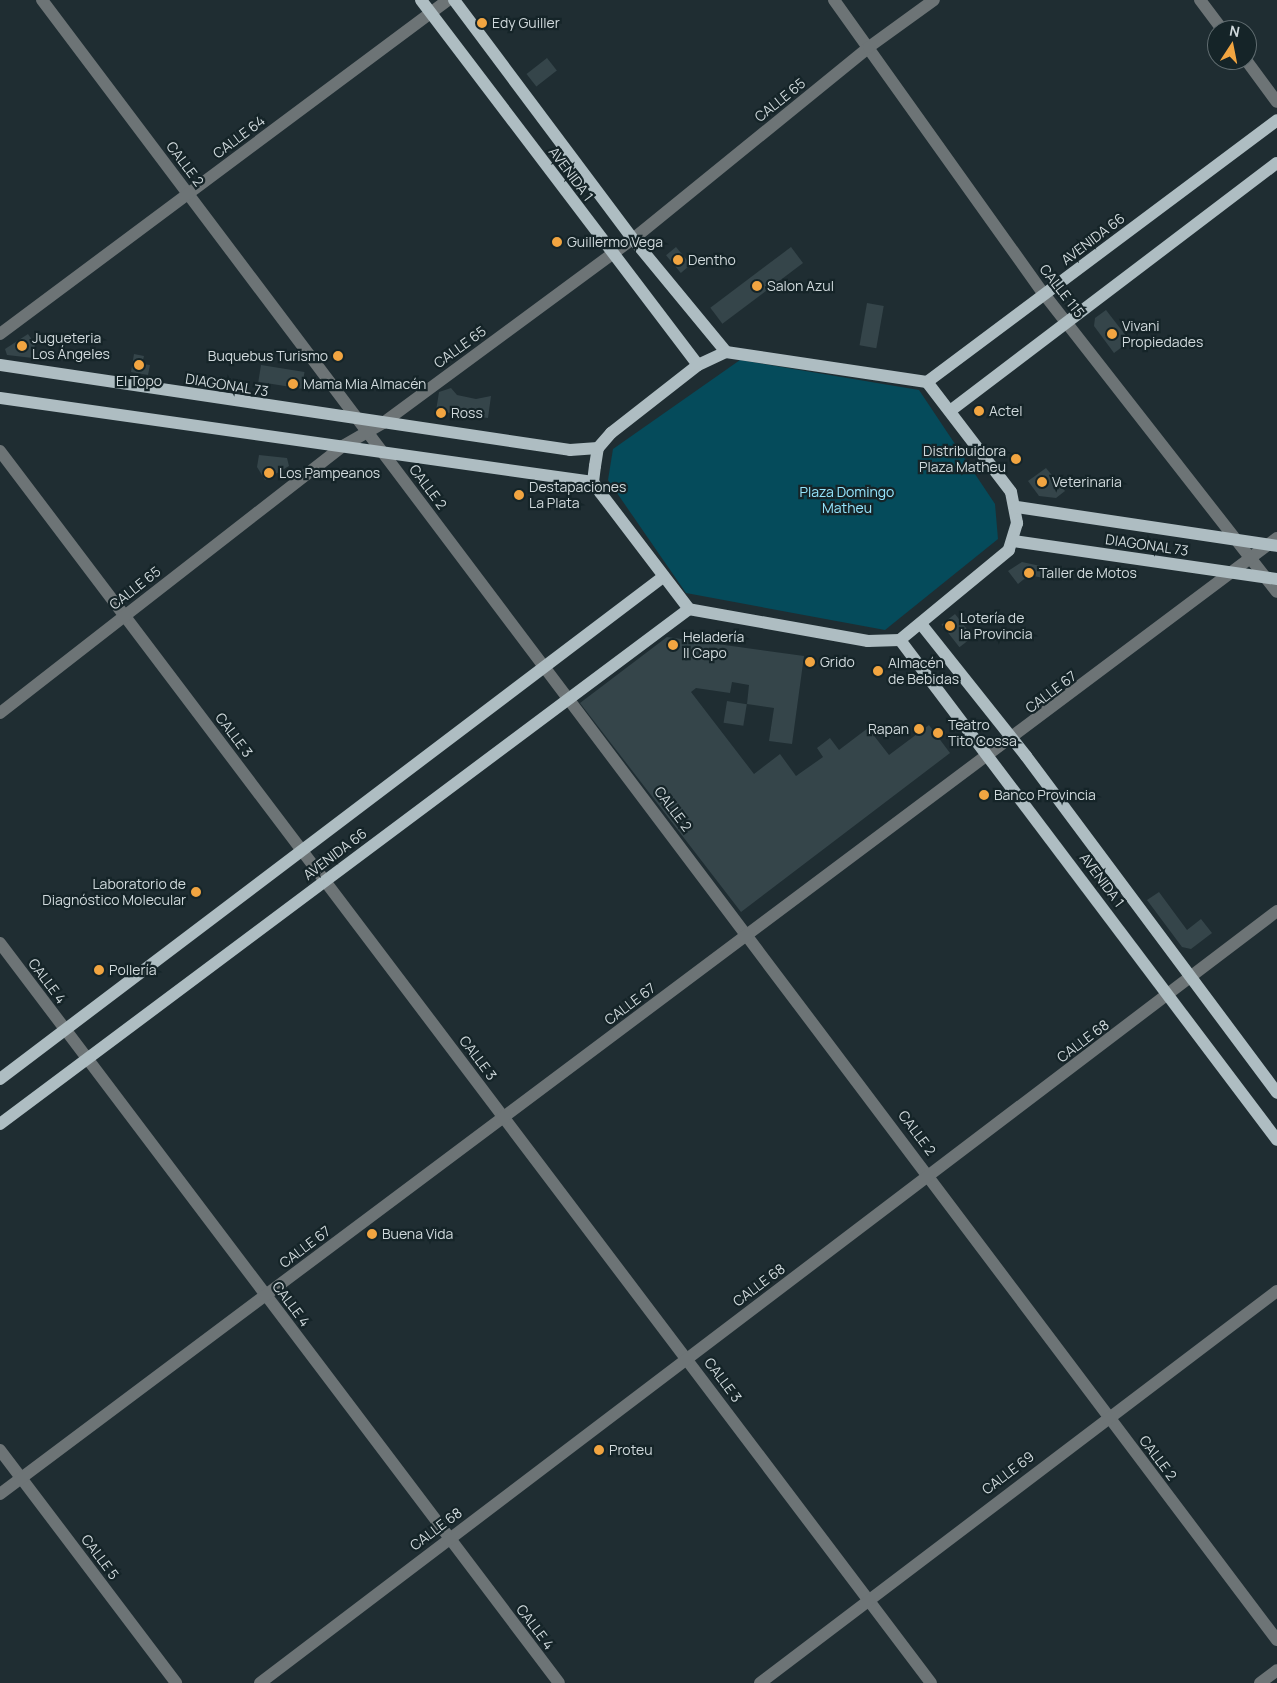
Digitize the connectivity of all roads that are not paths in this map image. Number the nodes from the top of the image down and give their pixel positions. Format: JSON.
{"nodes":[{"id":1,"x":42,"y":0,"type":"edge"},
{"id":2,"x":421,"y":0,"type":"edge"},
{"id":3,"x":448,"y":0,"type":"edge"},
{"id":4,"x":454,"y":0,"type":"edge"},
{"id":5,"x":834,"y":0,"type":"edge"},
{"id":6,"x":934,"y":0,"type":"edge"},
{"id":7,"x":1200,"y":0,"type":"edge"},
{"id":8,"x":431,"y":13,"type":"junction"},
{"id":9,"x":1215,"y":20,"type":"edge"},
{"id":10,"x":869,"y":47,"type":"junction"},
{"id":11,"x":1253,"y":70,"type":"edge"},
{"id":12,"x":1277,"y":102,"type":"edge"},
{"id":13,"x":1277,"y":120,"type":"edge"},
{"id":14,"x":1277,"y":163,"type":"edge"},
{"id":15,"x":189,"y":194,"type":"junction"},
{"id":16,"x":633,"y":239,"type":"junction"},
{"id":17,"x":612,"y":253,"type":"junction"},
{"id":18,"x":1044,"y":294,"type":"junction"},
{"id":19,"x":1067,"y":322,"type":"junction"},
{"id":20,"x":0,"y":334,"type":"edge"},
{"id":21,"x":726,"y":352,"type":"junction"},
{"id":22,"x":698,"y":365,"type":"junction"},
{"id":23,"x":0,"y":366,"type":"edge"},
{"id":24,"x":927,"y":382,"type":"junction"},
{"id":25,"x":0,"y":398,"type":"edge"},
{"id":26,"x":950,"y":411,"type":"junction"},
{"id":27,"x":354,"y":419,"type":"junction"},
{"id":28,"x":382,"y":423,"type":"junction"},
{"id":29,"x":366,"y":432,"type":"junction"},
{"id":30,"x":343,"y":446,"type":"junction"},
{"id":31,"x":598,"y":448,"type":"junction"},
{"id":32,"x":0,"y":451,"type":"edge"},
{"id":33,"x":382,"y":452,"type":"junction"},
{"id":34,"x":593,"y":482,"type":"junction"},
{"id":35,"x":1017,"y":506,"type":"junction"},
{"id":36,"x":1237,"y":539,"type":"junction"},
{"id":37,"x":1013,"y":541,"type":"junction"},
{"id":38,"x":1274,"y":543,"type":"edge"},
{"id":39,"x":1251,"y":558,"type":"junction"},
{"id":40,"x":1232,"y":572,"type":"junction"},
{"id":41,"x":663,"y":577,"type":"junction"},
{"id":42,"x":1272,"y":578,"type":"edge"},
{"id":43,"x":1277,"y":592,"type":"edge"},
{"id":44,"x":689,"y":609,"type":"junction"},
{"id":45,"x":124,"y":615,"type":"junction"},
{"id":46,"x":921,"y":624,"type":"junction"},
{"id":47,"x":900,"y":640,"type":"junction"},
{"id":48,"x":546,"y":666,"type":"junction"},
{"id":49,"x":570,"y":698,"type":"junction"},
{"id":50,"x":0,"y":713,"type":"edge"},
{"id":51,"x":1014,"y":739,"type":"junction"},
{"id":52,"x":990,"y":756,"type":"junction"},
{"id":53,"x":302,"y":850,"type":"junction"},
{"id":54,"x":325,"y":880,"type":"junction"},
{"id":55,"x":1277,"y":910,"type":"edge"},
{"id":56,"x":748,"y":934,"type":"junction"},
{"id":57,"x":0,"y":943,"type":"edge"},
{"id":58,"x":1188,"y":976,"type":"junction"},
{"id":59,"x":1169,"y":995,"type":"junction"},
{"id":60,"x":65,"y":1030,"type":"junction"},
{"id":61,"x":86,"y":1058,"type":"junction"},
{"id":62,"x":0,"y":1079,"type":"edge"},
{"id":63,"x":1277,"y":1093,"type":"edge"},
{"id":64,"x":504,"y":1117,"type":"junction"},
{"id":65,"x":0,"y":1124,"type":"edge"},
{"id":66,"x":1277,"y":1140,"type":"edge"},
{"id":67,"x":930,"y":1174,"type":"junction"},
{"id":68,"x":1277,"y":1291,"type":"edge"},
{"id":69,"x":266,"y":1295,"type":"junction"},
{"id":70,"x":687,"y":1358,"type":"junction"},
{"id":71,"x":1108,"y":1417,"type":"junction"},
{"id":72,"x":0,"y":1450,"type":"edge"},
{"id":73,"x":21,"y":1478,"type":"junction"},
{"id":74,"x":0,"y":1494,"type":"edge"},
{"id":75,"x":449,"y":1538,"type":"junction"},
{"id":76,"x":867,"y":1598,"type":"junction"},
{"id":77,"x":1277,"y":1640,"type":"edge"},
{"id":78,"x":1277,"y":1670,"type":"edge"},
{"id":79,"x":176,"y":1683,"type":"edge"},
{"id":80,"x":260,"y":1683,"type":"edge"},
{"id":81,"x":559,"y":1683,"type":"edge"},
{"id":82,"x":760,"y":1683,"type":"edge"},
{"id":83,"x":931,"y":1683,"type":"edge"},
{"id":84,"x":1260,"y":1683,"type":"edge"}],
"edges":[{"from":1,"to":15,"type":"street","name":"CALLE 2"},
{"from":2,"to":8,"type":"main road","name":"AVENIDA 1"},
{"from":3,"to":8,"type":"street","name":"CALLE 64"},
{"from":4,"to":16,"type":"main road","name":"AVENIDA 1"},
{"from":5,"to":10,"type":"street","name":"CALLE 115"},
{"from":6,"to":10,"type":"street","name":"CALLE 65"},
{"from":7,"to":9,"type":"street"},
{"from":8,"to":15,"type":"street","name":"CALLE 64"},
{"from":8,"to":17,"type":"main road","name":"AVENIDA 1"},
{"from":10,"to":16,"type":"street","name":"CALLE 65"},
{"from":10,"to":18,"type":"street","name":"CALLE 115"},
{"from":11,"to":12,"type":"street"},
{"from":13,"to":18,"type":"main road","name":"AVENIDA 66"},
{"from":14,"to":19,"type":"main road"},
{"from":15,"to":20,"type":"street","name":"CALLE 64"},
{"from":15,"to":27,"type":"street","name":"CALLE 2"},
{"from":16,"to":17,"type":"street","name":"CALLE 65"},
{"from":16,"to":21,"type":"main road","name":"AVENIDA 1"},
{"from":17,"to":22,"type":"main road","name":"AVENIDA 1"},
{"from":17,"to":28,"type":"street","name":"CALLE 65"},
{"from":18,"to":19,"type":"street","name":"CALLE 115"},
{"from":18,"to":24,"type":"main road","name":"AVENIDA 66"},
{"from":19,"to":26,"type":"main road"},
{"from":19,"to":36,"type":"street","name":"CALLE 115"},
{"from":21,"to":22,"type":"main road"},
{"from":21,"to":24,"type":"main road"},
{"from":22,"to":31,"type":"main road"},
{"from":23,"to":27,"type":"main road","name":"DIAGONAL 73"},
{"from":24,"to":26,"type":"main road"},
{"from":25,"to":30,"type":"main road"},
{"from":26,"to":35,"type":"main road"},
{"from":27,"to":28,"type":"main road","name":"DIAGONAL 73"},
{"from":27,"to":29,"type":"street","name":"CALLE 2"},
{"from":28,"to":29,"type":"street","name":"CALLE 65"},
{"from":28,"to":31,"type":"main road","name":"DIAGONAL 73"},
{"from":29,"to":30,"type":"street","name":"CALLE 65"},
{"from":29,"to":33,"type":"street","name":"CALLE 2"},
{"from":30,"to":33,"type":"main road"},
{"from":30,"to":45,"type":"street","name":"CALLE 65"},
{"from":31,"to":34,"type":"main road"},
{"from":32,"to":45,"type":"street","name":"CALLE 3"},
{"from":33,"to":34,"type":"main road"},
{"from":33,"to":48,"type":"street","name":"CALLE 2"},
{"from":34,"to":41,"type":"main road"},
{"from":35,"to":36,"type":"main road","name":"DIAGONAL 73"},
{"from":35,"to":37,"type":"main road"},
{"from":36,"to":38,"type":"main road","name":"DIAGONAL 73"},
{"from":36,"to":39,"type":"street","name":"CALLE 115"},
{"from":37,"to":40,"type":"main road","name":"DIAGONAL 73"},
{"from":37,"to":46,"type":"main road"},
{"from":38,"to":39,"type":"street","name":"CALLE 67"},
{"from":39,"to":40,"type":"street","name":"CALLE 67"},
{"from":39,"to":42,"type":"street","name":"CALLE 115"},
{"from":40,"to":42,"type":"main road","name":"DIAGONAL 73"},
{"from":40,"to":51,"type":"street","name":"CALLE 67"},
{"from":41,"to":44,"type":"main road"},
{"from":41,"to":48,"type":"main road","name":"AVENIDA 66"},
{"from":42,"to":43,"type":"street","name":"CALLE 115"},
{"from":44,"to":47,"type":"main road"},
{"from":44,"to":49,"type":"main road","name":"AVENIDA 66"},
{"from":45,"to":50,"type":"street","name":"CALLE 65"},
{"from":45,"to":53,"type":"street","name":"CALLE 3"},
{"from":46,"to":47,"type":"main road"},
{"from":46,"to":51,"type":"main road","name":"AVENIDA 1"},
{"from":47,"to":52,"type":"main road","name":"AVENIDA 1"},
{"from":48,"to":49,"type":"street","name":"CALLE 2"},
{"from":48,"to":53,"type":"main road","name":"AVENIDA 66"},
{"from":49,"to":54,"type":"main road","name":"AVENIDA 66"},
{"from":49,"to":56,"type":"street","name":"CALLE 2"},
{"from":51,"to":52,"type":"street","name":"CALLE 67"},
{"from":51,"to":58,"type":"main road","name":"AVENIDA 1"},
{"from":52,"to":56,"type":"street","name":"CALLE 67"},
{"from":52,"to":59,"type":"main road","name":"AVENIDA 1"},
{"from":53,"to":54,"type":"street","name":"CALLE 3"},
{"from":53,"to":60,"type":"main road","name":"AVENIDA 66"},
{"from":54,"to":61,"type":"main road","name":"AVENIDA 66"},
{"from":54,"to":64,"type":"street","name":"CALLE 3"},
{"from":55,"to":58,"type":"street","name":"CALLE 68"},
{"from":56,"to":64,"type":"street","name":"CALLE 67"},
{"from":56,"to":67,"type":"street","name":"CALLE 2"},
{"from":57,"to":60,"type":"street","name":"CALLE 4"},
{"from":58,"to":59,"type":"street","name":"CALLE 68"},
{"from":58,"to":63,"type":"main road","name":"AVENIDA 1"},
{"from":59,"to":66,"type":"main road","name":"AVENIDA 1"},
{"from":59,"to":67,"type":"street","name":"CALLE 68"},
{"from":60,"to":61,"type":"street","name":"CALLE 4"},
{"from":60,"to":62,"type":"main road","name":"AVENIDA 66"},
{"from":61,"to":65,"type":"main road","name":"AVENIDA 66"},
{"from":61,"to":69,"type":"street","name":"CALLE 4"},
{"from":64,"to":69,"type":"street","name":"CALLE 67"},
{"from":64,"to":70,"type":"street","name":"CALLE 3"},
{"from":67,"to":70,"type":"street","name":"CALLE 68"},
{"from":67,"to":71,"type":"street","name":"CALLE 2"},
{"from":68,"to":71,"type":"street","name":"CALLE 69"},
{"from":69,"to":73,"type":"street","name":"CALLE 67"},
{"from":69,"to":75,"type":"street","name":"CALLE 4"},
{"from":70,"to":75,"type":"street","name":"CALLE 68"},
{"from":70,"to":76,"type":"street","name":"CALLE 3"},
{"from":71,"to":76,"type":"street","name":"CALLE 69"},
{"from":71,"to":77,"type":"street","name":"CALLE 2"},
{"from":72,"to":73,"type":"street","name":"CALLE 5"},
{"from":73,"to":74,"type":"street","name":"CALLE 67"},
{"from":73,"to":79,"type":"street","name":"CALLE 5"},
{"from":75,"to":80,"type":"street","name":"CALLE 68"},
{"from":75,"to":81,"type":"street","name":"CALLE 4"},
{"from":76,"to":82,"type":"street","name":"CALLE 69"},
{"from":76,"to":83,"type":"street","name":"CALLE 3"},
{"from":78,"to":84,"type":"street"}]}
